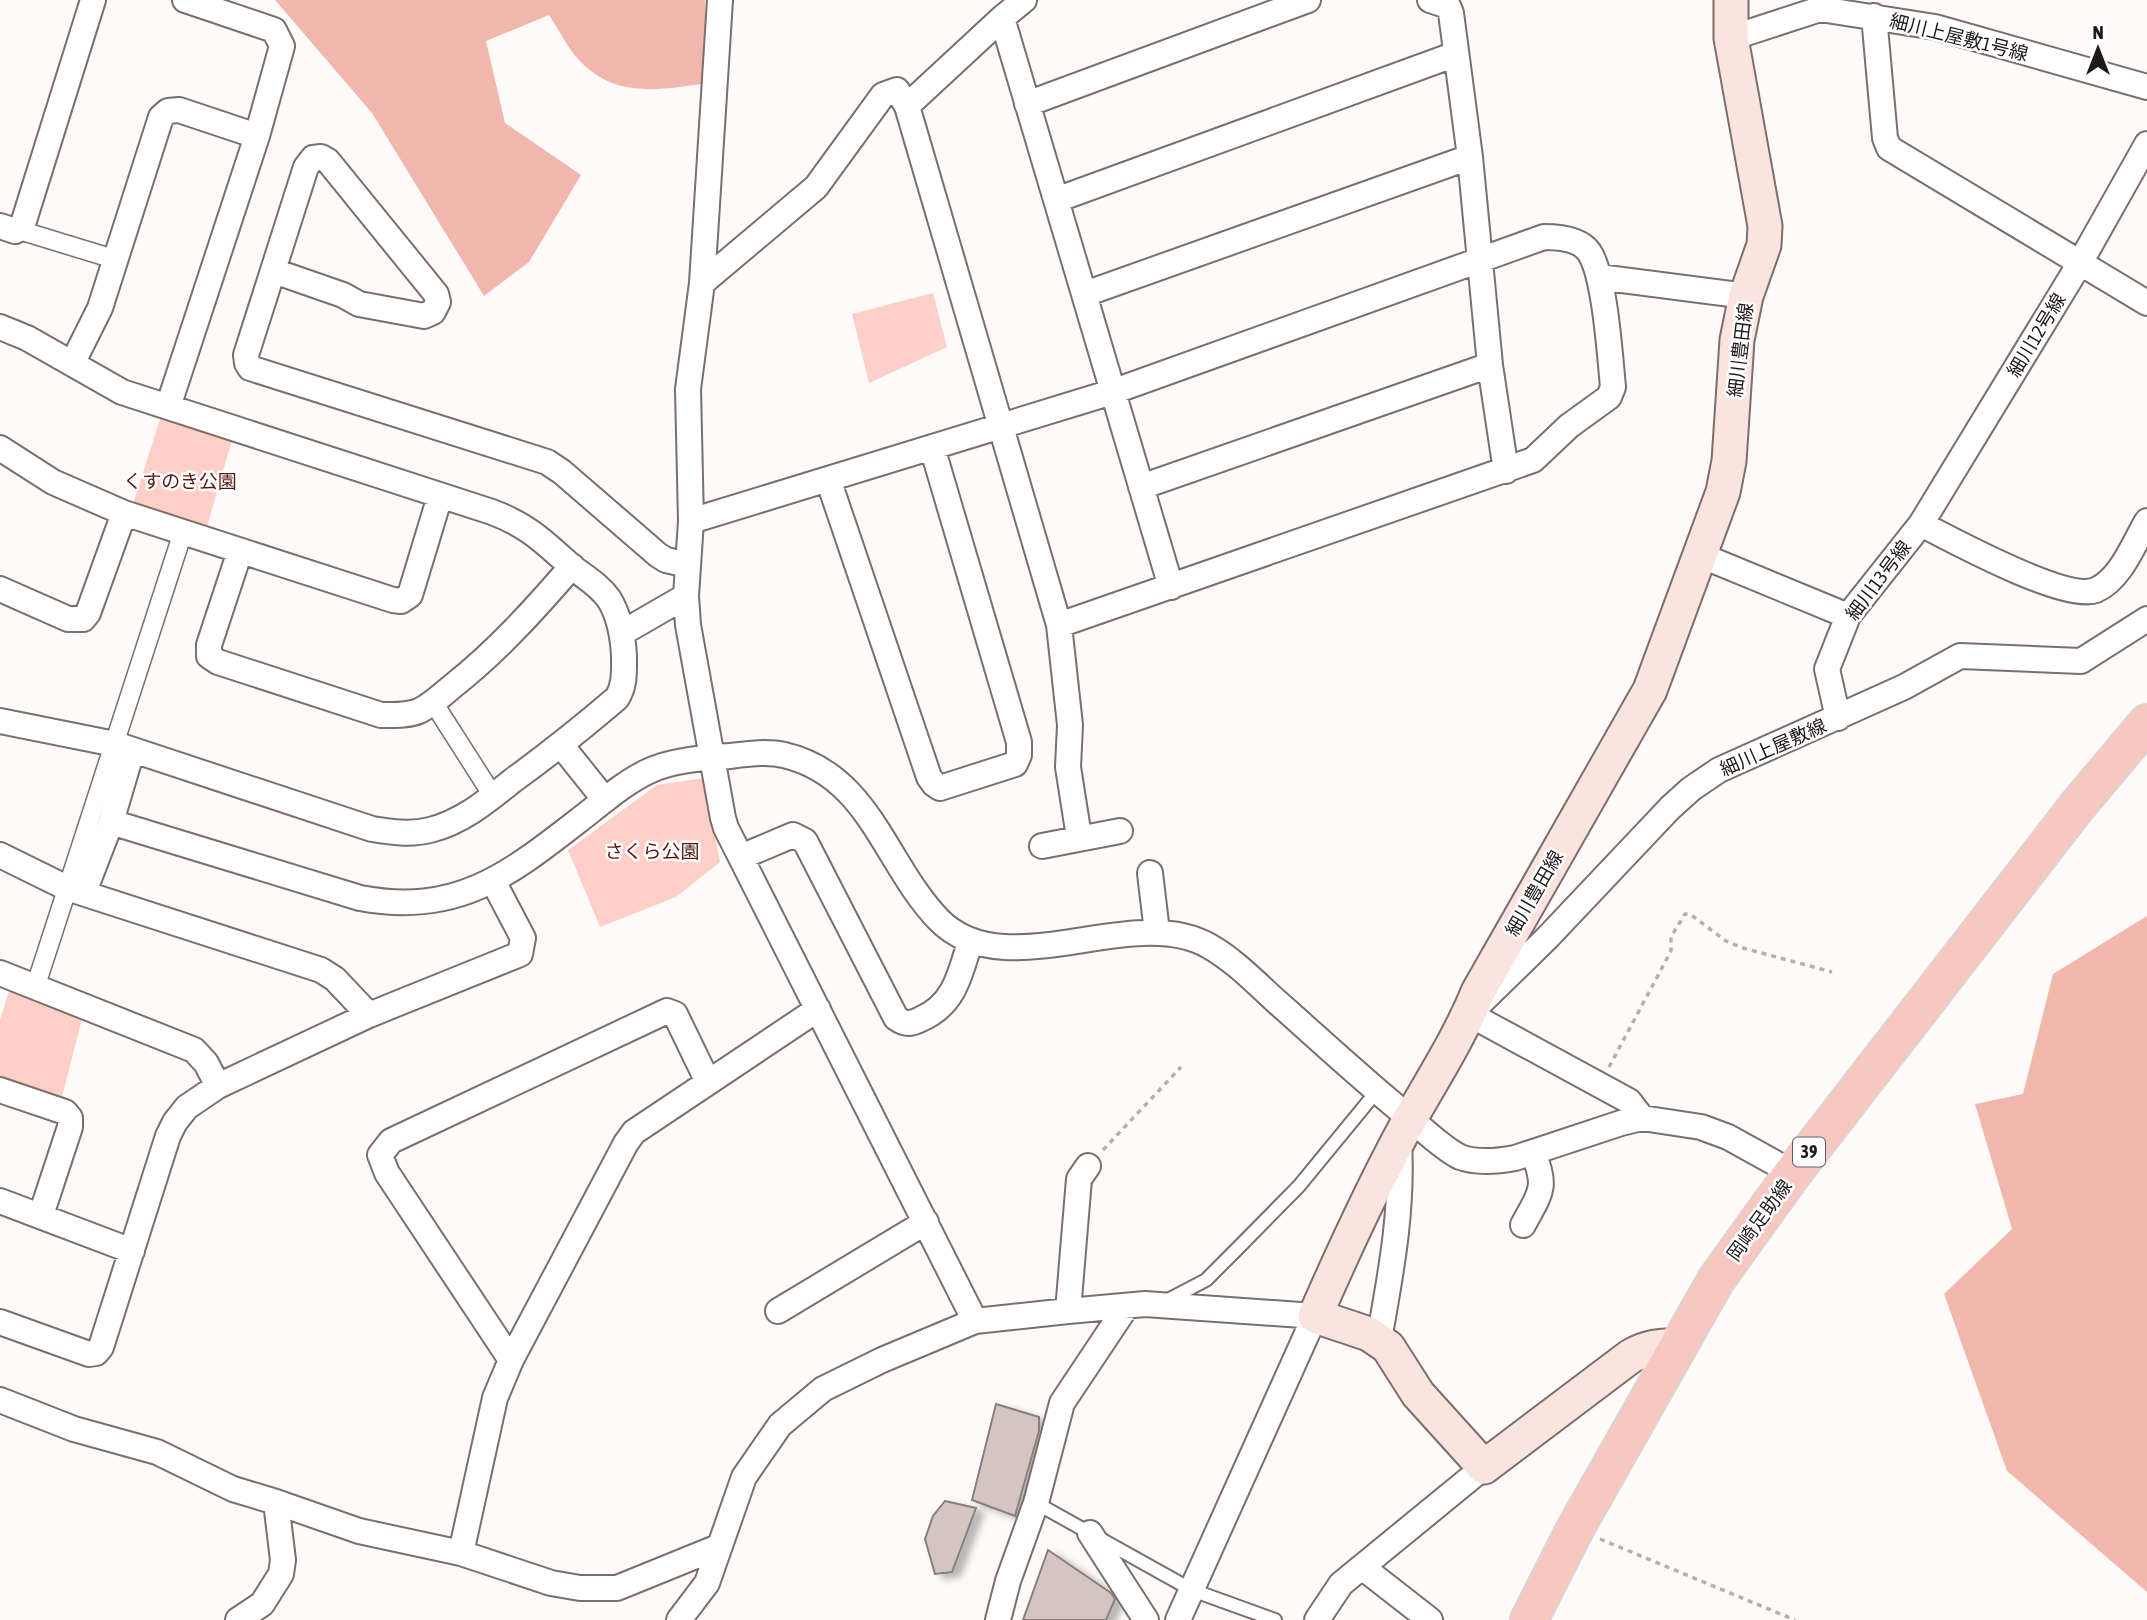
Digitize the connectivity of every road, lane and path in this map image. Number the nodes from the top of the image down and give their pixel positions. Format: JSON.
{"nodes":[{"id":1,"x":93,"y":0,"type":"edge"},
{"id":2,"x":185,"y":0,"type":"edge"},
{"id":3,"x":720,"y":0,"type":"edge"},
{"id":4,"x":1024,"y":0,"type":"edge"},
{"id":5,"x":1308,"y":0,"type":"edge"},
{"id":6,"x":1430,"y":0,"type":"edge"},
{"id":7,"x":1731,"y":0,"type":"edge"},
{"id":8,"x":1874,"y":16,"type":"junction"},
{"id":9,"x":1002,"y":18,"type":"junction"},
{"id":10,"x":1731,"y":38,"type":"junction"},
{"id":11,"x":1456,"y":54,"type":"junction"},
{"id":12,"x":2147,"y":88,"type":"edge"},
{"id":13,"x":1027,"y":104,"type":"junction"},
{"id":14,"x":906,"y":106,"type":"junction"},
{"id":15,"x":257,"y":136,"type":"junction"},
{"id":16,"x":2147,"y":144,"type":"edge"},
{"id":17,"x":1470,"y":157,"type":"junction"},
{"id":18,"x":1056,"y":200,"type":"junction"},
{"id":19,"x":10,"y":228,"type":"edge"},
{"id":20,"x":114,"y":259,"type":"junction"},
{"id":21,"x":1480,"y":261,"type":"junction"},
{"id":22,"x":2080,"y":263,"type":"junction"},
{"id":23,"x":274,"y":271,"type":"junction"},
{"id":24,"x":1599,"y":277,"type":"junction"},
{"id":25,"x":702,"y":283,"type":"junction"},
{"id":26,"x":1085,"y":294,"type":"junction"},
{"id":27,"x":1746,"y":296,"type":"junction"},
{"id":28,"x":2147,"y":303,"type":"edge"},
{"id":29,"x":0,"y":327,"type":"edge"},
{"id":30,"x":73,"y":362,"type":"junction"},
{"id":31,"x":1490,"y":365,"type":"junction"},
{"id":32,"x":1112,"y":392,"type":"junction"},
{"id":33,"x":167,"y":407,"type":"junction"},
{"id":34,"x":1001,"y":426,"type":"junction"},
{"id":35,"x":932,"y":447,"type":"junction"},
{"id":36,"x":0,"y":448,"type":"edge"},
{"id":37,"x":1506,"y":471,"type":"junction"},
{"id":38,"x":828,"y":479,"type":"junction"},
{"id":39,"x":1141,"y":487,"type":"junction"},
{"id":40,"x":440,"y":496,"type":"junction"},
{"id":41,"x":124,"y":513,"type":"junction"},
{"id":42,"x":691,"y":520,"type":"junction"},
{"id":43,"x":2147,"y":521,"type":"edge"},
{"id":44,"x":1921,"y":524,"type":"junction"},
{"id":45,"x":183,"y":532,"type":"junction"},
{"id":46,"x":240,"y":551,"type":"junction"},
{"id":47,"x":1700,"y":555,"type":"junction"},
{"id":48,"x":688,"y":565,"type":"junction"},
{"id":49,"x":572,"y":566,"type":"junction"},
{"id":50,"x":1171,"y":587,"type":"junction"},
{"id":51,"x":0,"y":589,"type":"edge"},
{"id":52,"x":686,"y":597,"type":"junction"},
{"id":53,"x":1848,"y":616,"type":"junction"},
{"id":54,"x":2147,"y":619,"type":"edge"},
{"id":55,"x":1059,"y":625,"type":"junction"},
{"id":56,"x":622,"y":632,"type":"junction"},
{"id":57,"x":433,"y":702,"type":"junction"},
{"id":58,"x":1838,"y":718,"type":"junction"},
{"id":59,"x":0,"y":721,"type":"edge"},
{"id":60,"x":2147,"y":723,"type":"edge"},
{"id":61,"x":561,"y":745,"type":"junction"},
{"id":62,"x":124,"y":748,"type":"junction"},
{"id":63,"x":712,"y":757,"type":"junction"},
{"id":64,"x":493,"y":796,"type":"junction"},
{"id":65,"x":606,"y":800,"type":"junction"},
{"id":66,"x":111,"y":822,"type":"junction"},
{"id":67,"x":1120,"y":831,"type":"dead end"},
{"id":68,"x":1079,"y":837,"type":"junction"},
{"id":69,"x":1042,"y":846,"type":"dead end"},
{"id":70,"x":0,"y":855,"type":"edge"},
{"id":71,"x":741,"y":858,"type":"junction"},
{"id":72,"x":1150,"y":873,"type":"dead end"},
{"id":73,"x":493,"y":881,"type":"junction"},
{"id":74,"x":75,"y":890,"type":"junction"},
{"id":75,"x":1157,"y":932,"type":"junction"},
{"id":76,"x":970,"y":942,"type":"junction"},
{"id":77,"x":1832,"y":972,"type":"dead end"},
{"id":78,"x":0,"y":973,"type":"edge"},
{"id":79,"x":35,"y":988,"type":"junction"},
{"id":80,"x":818,"y":1009,"type":"junction"},
{"id":81,"x":1469,"y":1014,"type":"junction"},
{"id":82,"x":369,"y":1015,"type":"junction"},
{"id":83,"x":1181,"y":1067,"type":"dead end"},
{"id":84,"x":708,"y":1082,"type":"junction"},
{"id":85,"x":1600,"y":1085,"type":"junction"},
{"id":86,"x":218,"y":1086,"type":"junction"},
{"id":87,"x":0,"y":1090,"type":"edge"},
{"id":88,"x":1377,"y":1091,"type":"junction"},
{"id":89,"x":1643,"y":1118,"type":"junction"},
{"id":90,"x":1405,"y":1129,"type":"junction"},
{"id":91,"x":1533,"y":1153,"type":"junction"},
{"id":92,"x":1088,"y":1166,"type":"joint"},
{"id":93,"x":1793,"y":1173,"type":"junction"},
{"id":94,"x":0,"y":1201,"type":"edge"},
{"id":95,"x":41,"y":1215,"type":"junction"},
{"id":96,"x":926,"y":1222,"type":"junction"},
{"id":97,"x":1523,"y":1225,"type":"dead end"},
{"id":98,"x":132,"y":1251,"type":"junction"},
{"id":99,"x":1157,"y":1305,"type":"junction"},
{"id":100,"x":1126,"y":1307,"type":"junction"},
{"id":101,"x":778,"y":1311,"type":"dead end"},
{"id":102,"x":1068,"y":1311,"type":"junction"},
{"id":103,"x":1315,"y":1315,"type":"junction"},
{"id":104,"x":975,"y":1321,"type":"junction"},
{"id":105,"x":0,"y":1322,"type":"edge"},
{"id":106,"x":1379,"y":1340,"type":"junction"},
{"id":107,"x":1679,"y":1346,"type":"junction"},
{"id":108,"x":511,"y":1360,"type":"junction"},
{"id":109,"x":0,"y":1400,"type":"edge"},
{"id":110,"x":1484,"y":1468,"type":"junction"},
{"id":111,"x":276,"y":1502,"type":"junction"},
{"id":112,"x":1036,"y":1503,"type":"junction"},
{"id":113,"x":1575,"y":1529,"type":"junction"},
{"id":114,"x":1090,"y":1533,"type":"junction"},
{"id":115,"x":718,"y":1547,"type":"junction"},
{"id":116,"x":461,"y":1553,"type":"junction"},
{"id":117,"x":1362,"y":1567,"type":"junction"},
{"id":118,"x":1192,"y":1590,"type":"junction"},
{"id":119,"x":238,"y":1620,"type":"edge"},
{"id":120,"x":679,"y":1620,"type":"edge"},
{"id":121,"x":998,"y":1620,"type":"edge"},
{"id":122,"x":1146,"y":1620,"type":"edge"},
{"id":123,"x":1178,"y":1620,"type":"edge"},
{"id":124,"x":1275,"y":1620,"type":"edge"},
{"id":125,"x":1317,"y":1620,"type":"edge"},
{"id":126,"x":1430,"y":1620,"type":"edge"},
{"id":127,"x":1530,"y":1620,"type":"edge"},
{"id":128,"x":1795,"y":1620,"type":"edge"}],
"edges":[{"from":1,"to":19,"type":"street"},
{"from":2,"to":15,"type":"street"},
{"from":3,"to":25,"type":"street"},
{"from":4,"to":9,"type":"street"},
{"from":5,"to":13,"type":"street"},
{"from":6,"to":11,"type":"street"},
{"from":7,"to":10,"type":"main road","name":"細川豊田線"},
{"from":8,"to":10,"type":"street","name":"細川上屋敷1号線"},
{"from":8,"to":12,"type":"street","name":"細川上屋敷1号線"},
{"from":8,"to":22,"type":"street"},
{"from":9,"to":13,"type":"street"},
{"from":9,"to":14,"type":"street"},
{"from":10,"to":27,"type":"main road","name":"細川豊田線"},
{"from":11,"to":17,"type":"street"},
{"from":11,"to":18,"type":"street"},
{"from":13,"to":18,"type":"street"},
{"from":14,"to":25,"type":"street"},
{"from":14,"to":34,"type":"street"},
{"from":15,"to":20,"type":"street"},
{"from":15,"to":33,"type":"street"},
{"from":16,"to":22,"type":"street","name":"細川12号線"},
{"from":17,"to":21,"type":"street"},
{"from":17,"to":26,"type":"street"},
{"from":18,"to":26,"type":"street"},
{"from":19,"to":20,"type":"street"},
{"from":20,"to":30,"type":"street"},
{"from":21,"to":24,"type":"street"},
{"from":21,"to":31,"type":"street"},
{"from":21,"to":32,"type":"street"},
{"from":22,"to":28,"type":"street"},
{"from":22,"to":44,"type":"street","name":"細川12号線"},
{"from":23,"to":23,"type":"street"},
{"from":23,"to":48,"type":"street"},
{"from":24,"to":27,"type":"street"},
{"from":24,"to":37,"type":"street"},
{"from":25,"to":42,"type":"street"},
{"from":26,"to":32,"type":"street"},
{"from":27,"to":47,"type":"main road","name":"細川豊田線"},
{"from":29,"to":30,"type":"street"},
{"from":30,"to":33,"type":"street"},
{"from":31,"to":37,"type":"street"},
{"from":31,"to":39,"type":"street"},
{"from":32,"to":34,"type":"street"},
{"from":32,"to":39,"type":"street"},
{"from":33,"to":40,"type":"street"},
{"from":34,"to":35,"type":"street"},
{"from":34,"to":55,"type":"street"},
{"from":35,"to":38,"type":"street"},
{"from":35,"to":38,"type":"street"},
{"from":36,"to":41,"type":"street"},
{"from":37,"to":50,"type":"street"},
{"from":38,"to":42,"type":"street"},
{"from":39,"to":50,"type":"street"},
{"from":40,"to":46,"type":"street"},
{"from":40,"to":49,"type":"street"},
{"from":41,"to":45,"type":"street"},
{"from":41,"to":51,"type":"street"},
{"from":42,"to":48,"type":"street"},
{"from":43,"to":44,"type":"street"},
{"from":44,"to":53,"type":"street","name":"細川13号線"},
{"from":45,"to":46,"type":"street"},
{"from":45,"to":62,"type":"street"},
{"from":46,"to":57,"type":"street"},
{"from":47,"to":53,"type":"street"},
{"from":47,"to":81,"type":"main road","name":"細川豊田線"},
{"from":48,"to":52,"type":"street"},
{"from":49,"to":56,"type":"street"},
{"from":49,"to":57,"type":"street"},
{"from":50,"to":55,"type":"street"},
{"from":52,"to":56,"type":"street"},
{"from":52,"to":63,"type":"street"},
{"from":53,"to":58,"type":"street","name":"細川13号線"},
{"from":54,"to":58,"type":"street","name":"細川上屋敷線"},
{"from":55,"to":68,"type":"street"},
{"from":56,"to":61,"type":"street"},
{"from":57,"to":64,"type":"street"},
{"from":58,"to":81,"type":"street","name":"細川上屋敷線"},
{"from":59,"to":62,"type":"street"},
{"from":60,"to":93,"type":"main road","name":"岡崎足助線","number":"39"},
{"from":61,"to":64,"type":"street"},
{"from":61,"to":65,"type":"street"},
{"from":62,"to":64,"type":"street"},
{"from":62,"to":66,"type":"street"},
{"from":62,"to":74,"type":"street"},
{"from":63,"to":65,"type":"street"},
{"from":63,"to":71,"type":"street"},
{"from":63,"to":76,"type":"street"},
{"from":65,"to":73,"type":"street"},
{"from":66,"to":73,"type":"street"},
{"from":66,"to":74,"type":"street"},
{"from":67,"to":68,"type":"street"},
{"from":68,"to":69,"type":"street"},
{"from":70,"to":74,"type":"street"},
{"from":71,"to":76,"type":"street"},
{"from":71,"to":80,"type":"street"},
{"from":72,"to":75,"type":"street"},
{"from":73,"to":82,"type":"street"},
{"from":74,"to":79,"type":"street"},
{"from":74,"to":82,"type":"street"},
{"from":75,"to":76,"type":"street"},
{"from":75,"to":88,"type":"street"},
{"from":77,"to":85,"type":"path"},
{"from":78,"to":79,"type":"street"},
{"from":79,"to":86,"type":"street"},
{"from":80,"to":84,"type":"street"},
{"from":80,"to":96,"type":"street"},
{"from":81,"to":85,"type":"street"},
{"from":81,"to":90,"type":"main road","name":"細川豊田線"},
{"from":82,"to":86,"type":"street"},
{"from":83,"to":92,"type":"path"},
{"from":84,"to":108,"type":"street"},
{"from":84,"to":108,"type":"street"},
{"from":85,"to":89,"type":"street"},
{"from":86,"to":98,"type":"street"},
{"from":87,"to":95,"type":"street"},
{"from":88,"to":90,"type":"street"},
{"from":88,"to":99,"type":"lane"},
{"from":89,"to":91,"type":"street"},
{"from":89,"to":93,"type":"street"},
{"from":90,"to":91,"type":"street"},
{"from":90,"to":103,"type":"main road","name":"細川豊田線"},
{"from":90,"to":106,"type":"street"},
{"from":91,"to":97,"type":"street"},
{"from":92,"to":102,"type":"street"},
{"from":93,"to":107,"type":"main road","name":"岡崎足助線","number":"39"},
{"from":94,"to":95,"type":"street"},
{"from":95,"to":98,"type":"street"},
{"from":96,"to":101,"type":"street"},
{"from":96,"to":104,"type":"street"},
{"from":98,"to":105,"type":"street"},
{"from":99,"to":100,"type":"street"},
{"from":99,"to":103,"type":"street"},
{"from":100,"to":102,"type":"street"},
{"from":100,"to":112,"type":"street"},
{"from":102,"to":104,"type":"street"},
{"from":103,"to":106,"type":"main road"},
{"from":103,"to":118,"type":"street"},
{"from":104,"to":115,"type":"street"},
{"from":106,"to":110,"type":"main road"},
{"from":107,"to":110,"type":"main road"},
{"from":107,"to":113,"type":"main road","name":"岡崎足助線","number":"39"},
{"from":108,"to":116,"type":"street"},
{"from":109,"to":111,"type":"street"},
{"from":110,"to":117,"type":"street"},
{"from":111,"to":116,"type":"street"},
{"from":111,"to":119,"type":"street"},
{"from":112,"to":114,"type":"lane"},
{"from":112,"to":121,"type":"street"},
{"from":113,"to":127,"type":"main road","name":"岡崎足助線","number":"39"},
{"from":113,"to":128,"type":"path"},
{"from":114,"to":118,"type":"lane"},
{"from":114,"to":122,"type":"street"},
{"from":115,"to":116,"type":"street"},
{"from":115,"to":120,"type":"street"},
{"from":117,"to":125,"type":"street"},
{"from":117,"to":126,"type":"street"},
{"from":118,"to":123,"type":"street"},
{"from":118,"to":124,"type":"lane"}]}
